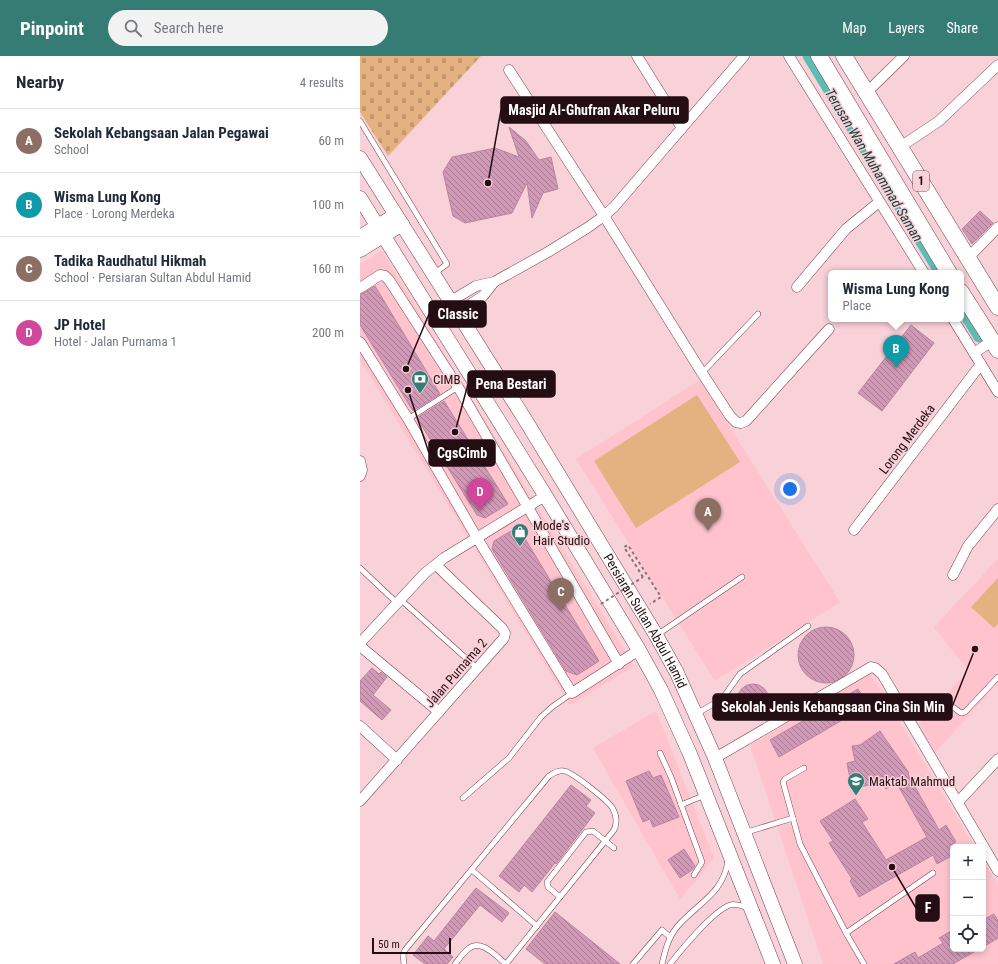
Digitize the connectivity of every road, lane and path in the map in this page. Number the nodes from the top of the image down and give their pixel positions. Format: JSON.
{"nodes":[{"id":1,"x":637,"y":56,"type":"edge"},
{"id":2,"x":744,"y":56,"type":"edge"},
{"id":3,"x":789,"y":56,"type":"edge"},
{"id":4,"x":819,"y":56,"type":"edge"},
{"id":5,"x":844,"y":56,"type":"edge"},
{"id":6,"x":904,"y":56,"type":"edge"},
{"id":7,"x":998,"y":65,"type":"edge"},
{"id":8,"x":509,"y":70,"type":"dead end"},
{"id":9,"x":866,"y":93,"type":"junction"},
{"id":10,"x":360,"y":121,"type":"edge"},
{"id":11,"x":682,"y":128,"type":"junction"},
{"id":12,"x":900,"y":147,"type":"junction"},
{"id":13,"x":360,"y":158,"type":"edge"},
{"id":14,"x":360,"y":198,"type":"edge"},
{"id":15,"x":880,"y":202,"type":"junction"},
{"id":16,"x":604,"y":216,"type":"junction"},
{"id":17,"x":399,"y":220,"type":"junction"},
{"id":18,"x":998,"y":227,"type":"edge"},
{"id":19,"x":380,"y":231,"type":"junction"},
{"id":20,"x":360,"y":237,"type":"edge"},
{"id":21,"x":360,"y":250,"type":"edge"},
{"id":22,"x":968,"y":258,"type":"junction"},
{"id":23,"x":922,"y":270,"type":"edge"},
{"id":24,"x":947,"y":270,"type":"edge"},
{"id":25,"x":433,"y":274,"type":"junction"},
{"id":26,"x":797,"y":287,"type":"dead end"},
{"id":27,"x":360,"y":288,"type":"edge"},
{"id":28,"x":964,"y":297,"type":"edge"},
{"id":29,"x":454,"y":307,"type":"junction"},
{"id":30,"x":998,"y":307,"type":"edge"},
{"id":31,"x":431,"y":313,"type":"junction"},
{"id":32,"x":758,"y":314,"type":"dead end"},
{"id":33,"x":955,"y":322,"type":"edge"},
{"id":34,"x":439,"y":325,"type":"junction"},
{"id":35,"x":829,"y":329,"type":"dead end"},
{"id":36,"x":360,"y":342,"type":"edge"},
{"id":37,"x":995,"y":346,"type":"edge"},
{"id":38,"x":974,"y":353,"type":"junction"},
{"id":39,"x":981,"y":364,"type":"junction"},
{"id":40,"x":702,"y":373,"type":"junction"},
{"id":41,"x":458,"y":387,"type":"junction"},
{"id":42,"x":998,"y":392,"type":"edge"},
{"id":43,"x":408,"y":419,"type":"junction"},
{"id":44,"x":360,"y":462,"type":"edge"},
{"id":45,"x":360,"y":476,"type":"edge"},
{"id":46,"x":545,"y":496,"type":"junction"},
{"id":47,"x":527,"y":507,"type":"junction"},
{"id":48,"x":998,"y":509,"type":"edge"},
{"id":49,"x":854,"y":530,"type":"dead end"},
{"id":50,"x":477,"y":538,"type":"junction"},
{"id":51,"x":436,"y":565,"type":"junction"},
{"id":52,"x":360,"y":569,"type":"edge"},
{"id":53,"x":953,"y":575,"type":"dead end"},
{"id":54,"x":742,"y":577,"type":"dead end"},
{"id":55,"x":399,"y":601,"type":"junction"},
{"id":56,"x":601,"y":604,"type":"dead end"},
{"id":57,"x":641,"y":610,"type":"junction"},
{"id":58,"x":808,"y":626,"type":"dead end"},
{"id":59,"x":656,"y":635,"type":"junction"},
{"id":60,"x":360,"y":644,"type":"edge"},
{"id":61,"x":639,"y":650,"type":"junction"},
{"id":62,"x":619,"y":664,"type":"junction"},
{"id":63,"x":477,"y":668,"type":"junction"},
{"id":64,"x":998,"y":677,"type":"edge"},
{"id":65,"x":572,"y":693,"type":"junction"},
{"id":66,"x":946,"y":702,"type":"dead end"},
{"id":67,"x":439,"y":712,"type":"junction"},
{"id":68,"x":696,"y":714,"type":"junction"},
{"id":69,"x":360,"y":726,"type":"edge"},
{"id":70,"x":660,"y":753,"type":"dead end"},
{"id":71,"x":715,"y":758,"type":"junction"},
{"id":72,"x":998,"y":759,"type":"edge"},
{"id":73,"x":397,"y":760,"type":"junction"},
{"id":74,"x":804,"y":768,"type":"dead end"},
{"id":75,"x":726,"y":784,"type":"junction"},
{"id":76,"x":706,"y":794,"type":"junction"},
{"id":77,"x":361,"y":797,"type":"edge"},
{"id":78,"x":463,"y":798,"type":"dead end"},
{"id":79,"x":958,"y":802,"type":"junction"},
{"id":80,"x":681,"y":805,"type":"junction"},
{"id":81,"x":793,"y":818,"type":"junction"},
{"id":82,"x":744,"y":833,"type":"junction"},
{"id":83,"x":606,"y":841,"type":"junction"},
{"id":84,"x":726,"y":845,"type":"junction"},
{"id":85,"x":614,"y":848,"type":"dead end"},
{"id":86,"x":472,"y":870,"type":"junction"},
{"id":87,"x":998,"y":871,"type":"edge"},
{"id":88,"x":933,"y":873,"type":"dead end"},
{"id":89,"x":694,"y":875,"type":"dead end"},
{"id":90,"x":560,"y":897,"type":"junction"},
{"id":91,"x":751,"y":909,"type":"junction"},
{"id":92,"x":537,"y":926,"type":"junction"},
{"id":93,"x":846,"y":933,"type":"junction"},
{"id":94,"x":670,"y":937,"type":"junction"},
{"id":95,"x":404,"y":964,"type":"edge"},
{"id":96,"x":455,"y":964,"type":"edge"},
{"id":97,"x":633,"y":964,"type":"edge"},
{"id":98,"x":662,"y":964,"type":"edge"},
{"id":99,"x":670,"y":964,"type":"edge"},
{"id":100,"x":773,"y":964,"type":"edge"},
{"id":101,"x":795,"y":964,"type":"edge"},
{"id":102,"x":864,"y":964,"type":"edge"}],
"edges":[{"from":1,"to":11,"type":"street"},
{"from":2,"to":11,"type":"street"},
{"from":3,"to":15,"type":"street"},
{"from":4,"to":24,"type":"main road","number":"1"},
{"from":5,"to":9,"type":"main road","number":"1"},
{"from":6,"to":9,"type":"street"},
{"from":7,"to":12,"type":"street"},
{"from":8,"to":16,"type":"street"},
{"from":9,"to":12,"type":"main road","number":"1"},
{"from":10,"to":25,"type":"lane"},
{"from":11,"to":16,"type":"street"},
{"from":12,"to":22,"type":"main road","number":"1"},
{"from":13,"to":17,"type":"main road","name":"Persiaran Sultan Abdul Hamid"},
{"from":14,"to":19,"type":"main road","name":"Persiaran Sultan Abdul Hamid"},
{"from":15,"to":23,"type":"street"},
{"from":15,"to":26,"type":"street"},
{"from":16,"to":29,"type":"street"},
{"from":16,"to":40,"type":"street"},
{"from":17,"to":19,"type":"main road"},
{"from":17,"to":25,"type":"main road","name":"Persiaran Sultan Abdul Hamid"},
{"from":18,"to":22,"type":"street"},
{"from":19,"to":20,"type":"main road"},
{"from":19,"to":21,"type":"main road"},
{"from":19,"to":31,"type":"main road","name":"Persiaran Sultan Abdul Hamid"},
{"from":22,"to":30,"type":"main road","number":"1"},
{"from":25,"to":29,"type":"main road","name":"Persiaran Sultan Abdul Hamid"},
{"from":27,"to":41,"type":"street"},
{"from":28,"to":37,"type":"main road"},
{"from":29,"to":31,"type":"street"},
{"from":29,"to":34,"type":"street"},
{"from":29,"to":57,"type":"main road","name":"Persiaran Sultan Abdul Hamid"},
{"from":31,"to":34,"type":"main road","name":"Persiaran Sultan Abdul Hamid"},
{"from":32,"to":40,"type":"lane"},
{"from":33,"to":38,"type":"street"},
{"from":34,"to":46,"type":"main road","name":"Persiaran Sultan Abdul Hamid"},
{"from":35,"to":40,"type":"street"},
{"from":36,"to":43,"type":"street"},
{"from":37,"to":38,"type":"street"},
{"from":38,"to":39,"type":"street"},
{"from":39,"to":42,"type":"street"},
{"from":39,"to":49,"type":"street","name":"Lorong Merdeka"},
{"from":41,"to":43,"type":"lane"},
{"from":41,"to":47,"type":"street"},
{"from":43,"to":50,"type":"street"},
{"from":44,"to":45,"type":"street"},
{"from":46,"to":47,"type":"street"},
{"from":46,"to":61,"type":"main road","name":"Persiaran Sultan Abdul Hamid"},
{"from":47,"to":50,"type":"street"},
{"from":47,"to":62,"type":"street"},
{"from":48,"to":53,"type":"street"},
{"from":50,"to":51,"type":"street"},
{"from":50,"to":65,"type":"street"},
{"from":51,"to":55,"type":"street"},
{"from":51,"to":63,"type":"street","name":"Jalan Purnama 2"},
{"from":52,"to":55,"type":"lane"},
{"from":54,"to":59,"type":"lane"},
{"from":55,"to":60,"type":"street"},
{"from":55,"to":63,"type":"lane"},
{"from":56,"to":57,"type":"path","bridge":true},
{"from":57,"to":59,"type":"main road","name":"Persiaran Sultan Abdul Hamid"},
{"from":58,"to":68,"type":"lane"},
{"from":59,"to":68,"type":"main road","name":"Persiaran Sultan Abdul Hamid"},
{"from":60,"to":67,"type":"street"},
{"from":61,"to":62,"type":"street"},
{"from":61,"to":76,"type":"main road","name":"Persiaran Sultan Abdul Hamid"},
{"from":62,"to":65,"type":"street"},
{"from":63,"to":67,"type":"street","name":"Jalan Purnama 2"},
{"from":64,"to":66,"type":"lane"},
{"from":65,"to":78,"type":"lane"},
{"from":67,"to":73,"type":"street","name":"Jalan Purnama 2"},
{"from":68,"to":71,"type":"main road","name":"Persiaran Sultan Abdul Hamid"},
{"from":69,"to":73,"type":"street"},
{"from":70,"to":80,"type":"lane"},
{"from":71,"to":75,"type":"main road","name":"Persiaran Sultan Abdul Hamid"},
{"from":71,"to":79,"type":"street"},
{"from":72,"to":79,"type":"street"},
{"from":73,"to":77,"type":"street","name":"Jalan Purnama 2"},
{"from":74,"to":81,"type":"lane"},
{"from":75,"to":76,"type":"main road"},
{"from":75,"to":82,"type":"main road","name":"Persiaran Sultan Abdul Hamid"},
{"from":76,"to":80,"type":"lane"},
{"from":76,"to":84,"type":"main road","name":"Persiaran Sultan Abdul Hamid"},
{"from":79,"to":87,"type":"street"},
{"from":80,"to":89,"type":"lane"},
{"from":81,"to":82,"type":"lane"},
{"from":81,"to":93,"type":"lane"},
{"from":82,"to":101,"type":"main road","name":"Persiaran Sultan Abdul Hamid"},
{"from":83,"to":85,"type":"lane"},
{"from":83,"to":86,"type":"lane"},
{"from":83,"to":90,"type":"lane"},
{"from":83,"to":90,"type":"lane"},
{"from":84,"to":91,"type":"main road","name":"Persiaran Sultan Abdul Hamid"},
{"from":84,"to":94,"type":"lane"},
{"from":86,"to":92,"type":"lane"},
{"from":86,"to":95,"type":"lane"},
{"from":88,"to":93,"type":"lane"},
{"from":90,"to":92,"type":"lane"},
{"from":91,"to":99,"type":"lane"},
{"from":91,"to":100,"type":"main road","name":"Persiaran Sultan Abdul Hamid"},
{"from":92,"to":96,"type":"lane"},
{"from":93,"to":102,"type":"lane"},
{"from":94,"to":97,"type":"lane"},
{"from":94,"to":98,"type":"lane"}]}
